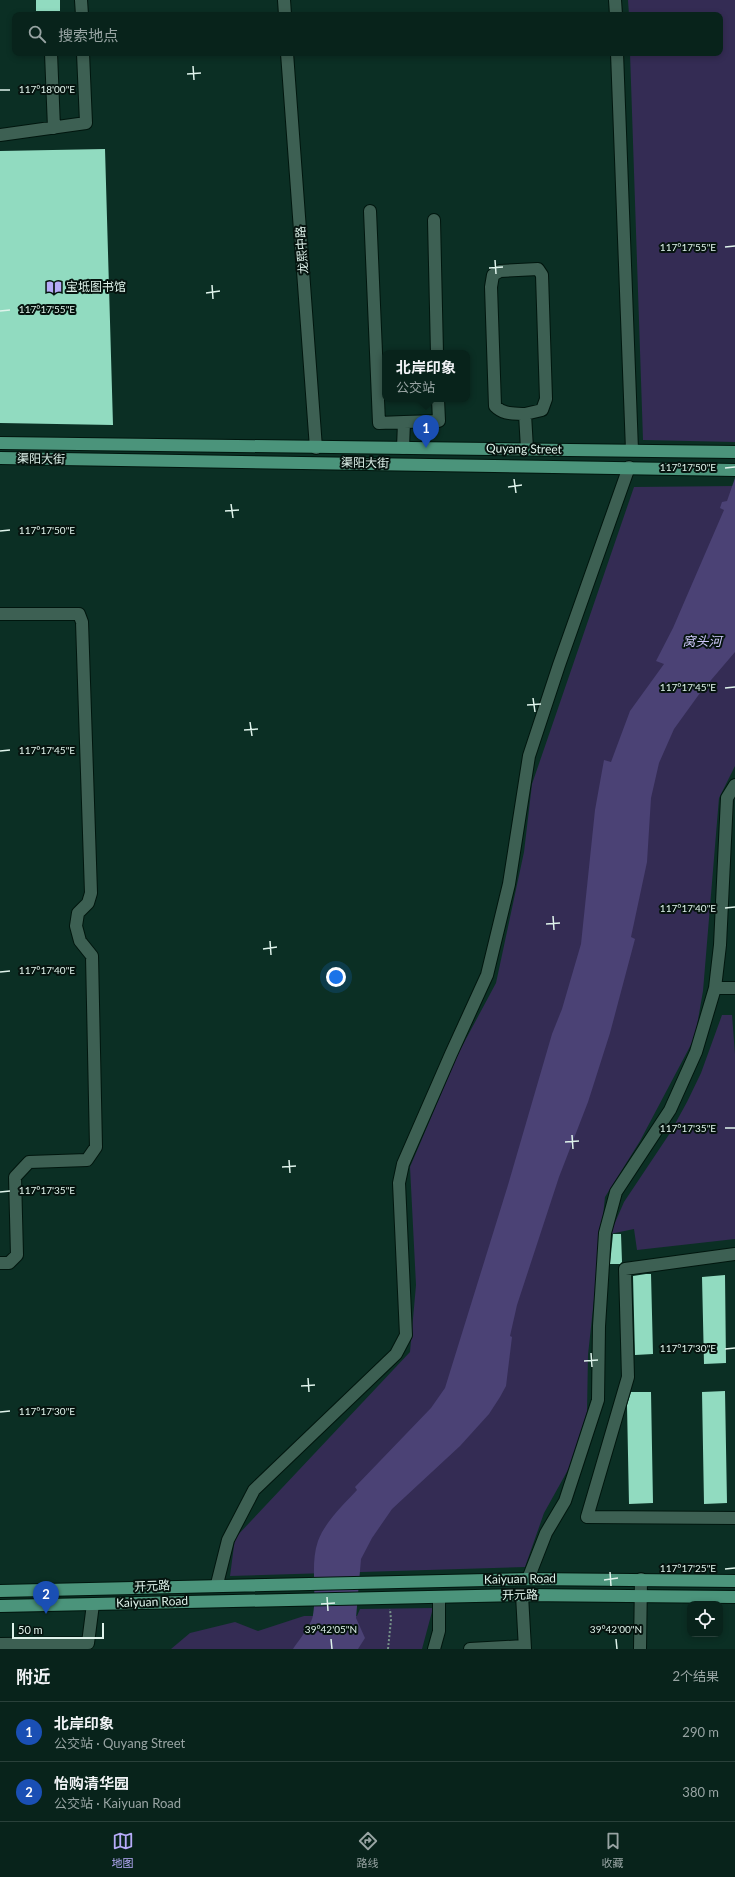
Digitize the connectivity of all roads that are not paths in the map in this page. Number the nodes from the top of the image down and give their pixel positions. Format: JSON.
{"nodes":[{"id":1,"x":81,"y":0,"type":"edge"},
{"id":2,"x":284,"y":0,"type":"edge"},
{"id":3,"x":615,"y":0,"type":"edge"},
{"id":4,"x":82,"y":12,"type":"edge"},
{"id":5,"x":285,"y":12,"type":"edge"},
{"id":6,"x":616,"y":12,"type":"edge"},
{"id":7,"x":52,"y":56,"type":"edge"},
{"id":8,"x":83,"y":56,"type":"edge"},
{"id":9,"x":287,"y":56,"type":"edge"},
{"id":10,"x":617,"y":56,"type":"edge"},
{"id":11,"x":54,"y":128,"type":"junction"},
{"id":12,"x":0,"y":135,"type":"edge"},
{"id":13,"x":370,"y":211,"type":"dead end"},
{"id":14,"x":434,"y":220,"type":"dead end"},
{"id":15,"x":437,"y":350,"type":"edge"},
{"id":16,"x":438,"y":402,"type":"edge"},
{"id":17,"x":526,"y":414,"type":"junction"},
{"id":18,"x":404,"y":422,"type":"junction"},
{"id":19,"x":0,"y":443,"type":"edge"},
{"id":20,"x":316,"y":448,"type":"junction"},
{"id":21,"x":403,"y":448,"type":"junction"},
{"id":22,"x":527,"y":449,"type":"junction"},
{"id":23,"x":632,"y":450,"type":"junction"},
{"id":24,"x":734,"y":452,"type":"edge"},
{"id":25,"x":0,"y":458,"type":"edge"},
{"id":26,"x":629,"y":467,"type":"junction"},
{"id":27,"x":733,"y":470,"type":"edge"},
{"id":28,"x":0,"y":614,"type":"edge"},
{"id":29,"x":735,"y":785,"type":"edge"},
{"id":30,"x":715,"y":988,"type":"junction"},
{"id":31,"x":735,"y":988,"type":"edge"},
{"id":32,"x":735,"y":1254,"type":"edge"},
{"id":33,"x":0,"y":1263,"type":"edge"},
{"id":34,"x":735,"y":1518,"type":"edge"},
{"id":35,"x":528,"y":1579,"type":"junction"},
{"id":36,"x":641,"y":1579,"type":"junction"},
{"id":37,"x":735,"y":1581,"type":"edge"},
{"id":38,"x":304,"y":1582,"type":"joint"},
{"id":39,"x":217,"y":1584,"type":"junction"},
{"id":40,"x":0,"y":1591,"type":"edge"},
{"id":41,"x":522,"y":1595,"type":"junction"},
{"id":42,"x":642,"y":1595,"type":"junction"},
{"id":43,"x":439,"y":1597,"type":"junction"},
{"id":44,"x":735,"y":1597,"type":"edge"},
{"id":45,"x":305,"y":1599,"type":"joint"},
{"id":46,"x":93,"y":1604,"type":"junction"},
{"id":47,"x":0,"y":1606,"type":"edge"},
{"id":48,"x":0,"y":1644,"type":"edge"},
{"id":49,"x":525,"y":1648,"type":"edge"},
{"id":50,"x":434,"y":1649,"type":"edge"},
{"id":51,"x":470,"y":1649,"type":"edge"},
{"id":52,"x":640,"y":1649,"type":"edge"}],
"edges":[{"from":1,"to":4,"type":"street"},
{"from":2,"to":5,"type":"street"},
{"from":3,"to":6,"type":"street"},
{"from":7,"to":11,"type":"street"},
{"from":8,"to":11,"type":"street"},
{"from":9,"to":20,"type":"street","name":"龙熙中路"},
{"from":10,"to":23,"type":"street"},
{"from":11,"to":12,"type":"street"},
{"from":13,"to":18,"type":"street"},
{"from":14,"to":15,"type":"street"},
{"from":16,"to":18,"type":"street"},
{"from":17,"to":17,"type":"street"},
{"from":17,"to":22,"type":"street"},
{"from":18,"to":21,"type":"street"},
{"from":19,"to":20,"type":"main road","name":"渠阳大街"},
{"from":20,"to":21,"type":"main road","name":"Quyang Street"},
{"from":21,"to":22,"type":"main road","name":"Quyang Street"},
{"from":22,"to":23,"type":"main road","name":"Quyang Street"},
{"from":23,"to":24,"type":"main road","name":"Quyang Street"},
{"from":25,"to":26,"type":"main road","name":"渠阳大街"},
{"from":26,"to":27,"type":"main road","name":"渠阳大街"},
{"from":26,"to":39,"type":"street"},
{"from":28,"to":33,"type":"street"},
{"from":29,"to":30,"type":"street"},
{"from":30,"to":31,"type":"street"},
{"from":30,"to":35,"type":"street"},
{"from":32,"to":34,"type":"street"},
{"from":35,"to":36,"type":"main road","name":"Kaiyuan Road"},
{"from":35,"to":38,"type":"main road","name":"Kaiyuan Road"},
{"from":36,"to":37,"type":"main road","name":"Kaiyuan Road"},
{"from":36,"to":42,"type":"street"},
{"from":38,"to":39,"type":"main road","name":"开元路"},
{"from":39,"to":40,"type":"main road","name":"开元路"},
{"from":41,"to":42,"type":"main road","name":"开元路"},
{"from":41,"to":43,"type":"main road","name":"开元路"},
{"from":41,"to":49,"type":"street"},
{"from":42,"to":44,"type":"main road","name":"开元路"},
{"from":42,"to":52,"type":"street"},
{"from":43,"to":45,"type":"main road","name":"开元路"},
{"from":43,"to":50,"type":"street"},
{"from":45,"to":46,"type":"main road","name":"Kaiyuan Road"},
{"from":46,"to":47,"type":"main road","name":"Kaiyuan Road"},
{"from":46,"to":48,"type":"street"},
{"from":49,"to":51,"type":"street"}]}
